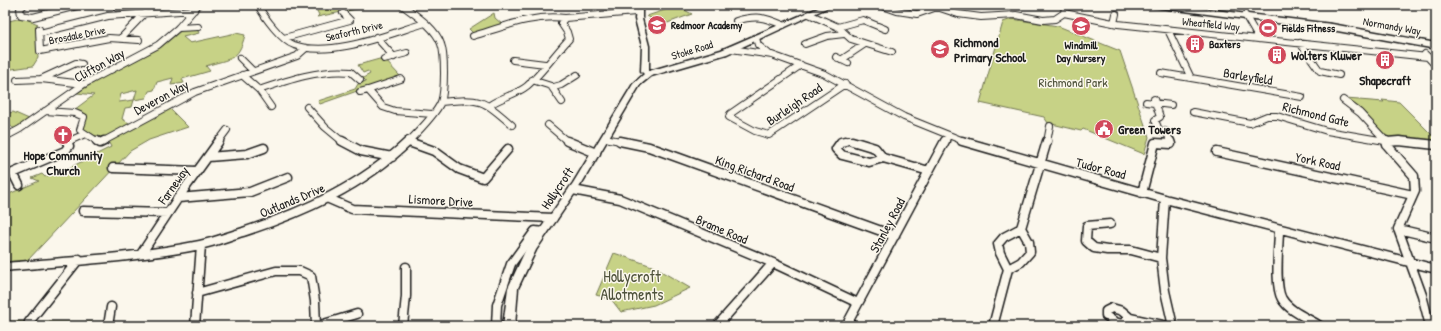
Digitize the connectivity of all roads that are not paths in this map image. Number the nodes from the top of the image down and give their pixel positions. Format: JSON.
{"nodes":[{"id":1,"x":24,"y":5,"type":"edge"},
{"id":2,"x":81,"y":5,"type":"edge"},
{"id":3,"x":259,"y":5,"type":"edge"},
{"id":4,"x":402,"y":5,"type":"edge"},
{"id":5,"x":830,"y":5,"type":"edge"},
{"id":6,"x":880,"y":5,"type":"edge"},
{"id":7,"x":1065,"y":5,"type":"edge"},
{"id":8,"x":1153,"y":5,"type":"edge"},
{"id":9,"x":136,"y":6,"type":"edge"},
{"id":10,"x":117,"y":8,"type":"dead end"},
{"id":11,"x":196,"y":8,"type":"edge"},
{"id":12,"x":638,"y":8,"type":"edge"},
{"id":13,"x":343,"y":13,"type":"dead end"},
{"id":14,"x":1064,"y":13,"type":"junction"},
{"id":15,"x":128,"y":14,"type":"junction"},
{"id":16,"x":146,"y":14,"type":"junction"},
{"id":17,"x":809,"y":14,"type":"junction"},
{"id":18,"x":1116,"y":14,"type":"dead end"},
{"id":19,"x":1245,"y":15,"type":"junction"},
{"id":20,"x":565,"y":18,"type":"junction"},
{"id":21,"x":736,"y":22,"type":"dead end"},
{"id":22,"x":425,"y":23,"type":"junction"},
{"id":23,"x":1114,"y":23,"type":"junction"},
{"id":24,"x":783,"y":26,"type":"junction"},
{"id":25,"x":198,"y":27,"type":"dead end"},
{"id":26,"x":838,"y":27,"type":"junction"},
{"id":27,"x":178,"y":28,"type":"junction"},
{"id":28,"x":885,"y":29,"type":"dead end"},
{"id":29,"x":1168,"y":30,"type":"junction"},
{"id":30,"x":844,"y":34,"type":"junction"},
{"id":31,"x":474,"y":36,"type":"dead end"},
{"id":32,"x":376,"y":37,"type":"junction"},
{"id":33,"x":121,"y":38,"type":"junction"},
{"id":34,"x":284,"y":38,"type":"junction"},
{"id":35,"x":756,"y":38,"type":"junction"},
{"id":36,"x":1259,"y":39,"type":"junction"},
{"id":37,"x":139,"y":40,"type":"dead end"},
{"id":38,"x":1300,"y":43,"type":"junction"},
{"id":39,"x":805,"y":44,"type":"dead end"},
{"id":40,"x":865,"y":44,"type":"junction"},
{"id":41,"x":1436,"y":46,"type":"edge"},
{"id":42,"x":306,"y":48,"type":"junction"},
{"id":43,"x":732,"y":49,"type":"junction"},
{"id":44,"x":892,"y":52,"type":"dead end"},
{"id":45,"x":407,"y":53,"type":"dead end"},
{"id":46,"x":772,"y":56,"type":"junction"},
{"id":47,"x":394,"y":57,"type":"junction"},
{"id":48,"x":240,"y":58,"type":"dead end"},
{"id":49,"x":384,"y":59,"type":"dead end"},
{"id":50,"x":513,"y":60,"type":"dead end"},
{"id":51,"x":848,"y":63,"type":"dead end"},
{"id":52,"x":82,"y":64,"type":"dead end"},
{"id":53,"x":545,"y":64,"type":"junction"},
{"id":54,"x":801,"y":65,"type":"junction"},
{"id":55,"x":1436,"y":66,"type":"edge"},
{"id":56,"x":253,"y":71,"type":"junction"},
{"id":57,"x":1161,"y":73,"type":"dead end"},
{"id":58,"x":648,"y":74,"type":"junction"},
{"id":59,"x":242,"y":75,"type":"junction"},
{"id":60,"x":364,"y":75,"type":"dead end"},
{"id":61,"x":577,"y":75,"type":"dead end"},
{"id":62,"x":1339,"y":75,"type":"dead end"},
{"id":63,"x":1191,"y":78,"type":"junction"},
{"id":64,"x":41,"y":79,"type":"junction"},
{"id":65,"x":401,"y":79,"type":"dead end"},
{"id":66,"x":17,"y":80,"type":"dead end"},
{"id":67,"x":532,"y":80,"type":"junction"},
{"id":68,"x":84,"y":84,"type":"junction"},
{"id":69,"x":845,"y":84,"type":"junction"},
{"id":70,"x":554,"y":87,"type":"junction"},
{"id":71,"x":259,"y":90,"type":"junction"},
{"id":72,"x":368,"y":90,"type":"junction"},
{"id":73,"x":360,"y":92,"type":"dead end"},
{"id":74,"x":1302,"y":96,"type":"dead end"},
{"id":75,"x":1343,"y":100,"type":"dead end"},
{"id":76,"x":1155,"y":101,"type":"junction"},
{"id":77,"x":441,"y":102,"type":"junction"},
{"id":78,"x":562,"y":102,"type":"dead end"},
{"id":79,"x":1146,"y":102,"type":"dead end"},
{"id":80,"x":490,"y":105,"type":"junction"},
{"id":81,"x":1171,"y":105,"type":"dead end"},
{"id":82,"x":271,"y":107,"type":"dead end"},
{"id":83,"x":307,"y":108,"type":"dead end"},
{"id":84,"x":45,"y":112,"type":"junction"},
{"id":85,"x":1193,"y":112,"type":"dead end"},
{"id":86,"x":432,"y":114,"type":"junction"},
{"id":87,"x":512,"y":125,"type":"dead end"},
{"id":88,"x":548,"y":125,"type":"dead end"},
{"id":89,"x":1050,"y":126,"type":"dead end"},
{"id":90,"x":227,"y":130,"type":"dead end"},
{"id":91,"x":85,"y":134,"type":"junction"},
{"id":92,"x":948,"y":136,"type":"junction"},
{"id":93,"x":5,"y":137,"type":"edge"},
{"id":94,"x":605,"y":138,"type":"junction"},
{"id":95,"x":409,"y":142,"type":"junction"},
{"id":96,"x":1387,"y":142,"type":"junction"},
{"id":97,"x":1436,"y":145,"type":"edge"},
{"id":98,"x":264,"y":148,"type":"dead end"},
{"id":99,"x":508,"y":149,"type":"dead end"},
{"id":100,"x":1217,"y":152,"type":"dead end"},
{"id":101,"x":596,"y":153,"type":"junction"},
{"id":102,"x":208,"y":157,"type":"junction"},
{"id":103,"x":392,"y":157,"type":"junction"},
{"id":104,"x":883,"y":158,"type":"junction"},
{"id":105,"x":1040,"y":164,"type":"junction"},
{"id":106,"x":113,"y":168,"type":"dead end"},
{"id":107,"x":197,"y":171,"type":"junction"},
{"id":108,"x":929,"y":171,"type":"junction"},
{"id":109,"x":288,"y":177,"type":"dead end"},
{"id":110,"x":19,"y":185,"type":"dead end"},
{"id":111,"x":573,"y":190,"type":"junction"},
{"id":112,"x":1142,"y":192,"type":"junction"},
{"id":113,"x":1413,"y":194,"type":"junction"},
{"id":114,"x":178,"y":198,"type":"junction"},
{"id":115,"x":329,"y":199,"type":"junction"},
{"id":116,"x":1165,"y":199,"type":"junction"},
{"id":117,"x":83,"y":211,"type":"dead end"},
{"id":118,"x":168,"y":213,"type":"junction"},
{"id":119,"x":553,"y":218,"type":"junction"},
{"id":120,"x":1110,"y":224,"type":"dead end"},
{"id":121,"x":1021,"y":228,"type":"junction"},
{"id":122,"x":1279,"y":229,"type":"junction"},
{"id":123,"x":1398,"y":229,"type":"junction"},
{"id":124,"x":543,"y":232,"type":"junction"},
{"id":125,"x":895,"y":236,"type":"junction"},
{"id":126,"x":1436,"y":238,"type":"edge"},
{"id":127,"x":201,"y":245,"type":"junction"},
{"id":128,"x":141,"y":254,"type":"junction"},
{"id":129,"x":1161,"y":258,"type":"junction"},
{"id":130,"x":79,"y":259,"type":"junction"},
{"id":131,"x":772,"y":263,"type":"junction"},
{"id":132,"x":1410,"y":263,"type":"junction"},
{"id":133,"x":406,"y":267,"type":"dead end"},
{"id":134,"x":5,"y":268,"type":"edge"},
{"id":135,"x":1008,"y":269,"type":"junction"},
{"id":136,"x":1436,"y":269,"type":"edge"},
{"id":137,"x":197,"y":293,"type":"junction"},
{"id":138,"x":858,"y":303,"type":"junction"},
{"id":139,"x":110,"y":307,"type":"dead end"},
{"id":140,"x":357,"y":314,"type":"dead end"},
{"id":141,"x":1130,"y":318,"type":"dead end"},
{"id":142,"x":29,"y":322,"type":"dead end"},
{"id":143,"x":108,"y":326,"type":"edge"},
{"id":144,"x":195,"y":326,"type":"edge"},
{"id":145,"x":316,"y":326,"type":"edge"},
{"id":146,"x":403,"y":326,"type":"edge"},
{"id":147,"x":496,"y":326,"type":"edge"},
{"id":148,"x":509,"y":326,"type":"edge"},
{"id":149,"x":717,"y":326,"type":"edge"},
{"id":150,"x":846,"y":326,"type":"edge"},
{"id":151,"x":993,"y":326,"type":"edge"},
{"id":152,"x":1167,"y":326,"type":"edge"},
{"id":153,"x":1173,"y":326,"type":"edge"},
{"id":154,"x":1320,"y":326,"type":"edge"},
{"id":155,"x":1430,"y":326,"type":"edge"}],
"edges":[{"from":1,"to":2,"type":"street"},
{"from":3,"to":34,"type":"street","name":"Seaforth Drive"},
{"from":4,"to":22,"type":"street","name":"Outlands Drive"},
{"from":5,"to":17,"type":"street","name":"Stoke Road"},
{"from":6,"to":14,"type":"street"},
{"from":7,"to":14,"type":"street"},
{"from":8,"to":19,"type":"main road","name":"Normandy Way"},
{"from":9,"to":10,"type":"street"},
{"from":9,"to":15,"type":"street"},
{"from":11,"to":16,"type":"street"},
{"from":11,"to":27,"type":"street","name":"Clifton Way"},
{"from":12,"to":20,"type":"street"},
{"from":12,"to":58,"type":"street"},
{"from":13,"to":34,"type":"street"},
{"from":14,"to":23,"type":"street","name":"Wheatfield Way"},
{"from":15,"to":16,"type":"street"},
{"from":15,"to":33,"type":"street","name":"Brosdale Drive"},
{"from":16,"to":33,"type":"street"},
{"from":17,"to":24,"type":"street","name":"Stoke Road"},
{"from":17,"to":26,"type":"street"},
{"from":18,"to":23,"type":"street"},
{"from":19,"to":36,"type":"street"},
{"from":19,"to":41,"type":"main road","name":"Normandy Way"},
{"from":20,"to":31,"type":"street"},
{"from":20,"to":53,"type":"street"},
{"from":21,"to":24,"type":"street"},
{"from":22,"to":32,"type":"street","name":"Seaforth Drive"},
{"from":22,"to":77,"type":"street","name":"Outlands Drive"},
{"from":23,"to":29,"type":"street","name":"Wheatfield Way"},
{"from":24,"to":35,"type":"street","name":"Stoke Road"},
{"from":25,"to":27,"type":"street"},
{"from":26,"to":28,"type":"street"},
{"from":26,"to":30,"type":"street"},
{"from":27,"to":68,"type":"street","name":"Clifton Way"},
{"from":29,"to":36,"type":"street","name":"Wheatfield Way"},
{"from":29,"to":63,"type":"street"},
{"from":30,"to":39,"type":"street"},
{"from":30,"to":40,"type":"street"},
{"from":32,"to":42,"type":"street","name":"Seaforth Drive"},
{"from":32,"to":47,"type":"street"},
{"from":33,"to":37,"type":"street","name":"Brosdale Drive"},
{"from":34,"to":42,"type":"street","name":"Seaforth Drive"},
{"from":35,"to":43,"type":"street","name":"Stoke Road"},
{"from":35,"to":46,"type":"street","name":"Tudor Road"},
{"from":36,"to":38,"type":"street","name":"Wheatfield Way"},
{"from":38,"to":55,"type":"street","name":"Wheatfield Way"},
{"from":38,"to":62,"type":"street"},
{"from":40,"to":44,"type":"street"},
{"from":40,"to":51,"type":"street"},
{"from":42,"to":56,"type":"street","name":"Deveron Way"},
{"from":43,"to":46,"type":"street","name":"Tudor Road"},
{"from":43,"to":58,"type":"street","name":"Stoke Road"},
{"from":45,"to":47,"type":"street"},
{"from":46,"to":54,"type":"street","name":"Tudor Road"},
{"from":47,"to":49,"type":"street"},
{"from":48,"to":56,"type":"street"},
{"from":50,"to":53,"type":"street"},
{"from":52,"to":64,"type":"street"},
{"from":53,"to":67,"type":"street"},
{"from":54,"to":69,"type":"street","name":"Tudor Road"},
{"from":54,"to":69,"type":"street","name":"Burleigh Road"},
{"from":56,"to":59,"type":"street","name":"Deveron Way"},
{"from":57,"to":63,"type":"street","name":"Barleyfield"},
{"from":58,"to":94,"type":"street","name":"Hollycroft"},
{"from":59,"to":71,"type":"street"},
{"from":59,"to":91,"type":"street","name":"Deveron Way"},
{"from":60,"to":71,"type":"street"},
{"from":61,"to":70,"type":"street"},
{"from":63,"to":74,"type":"street","name":"Barleyfield"},
{"from":64,"to":66,"type":"street"},
{"from":64,"to":68,"type":"street"},
{"from":65,"to":72,"type":"street"},
{"from":67,"to":70,"type":"street"},
{"from":67,"to":80,"type":"street"},
{"from":68,"to":84,"type":"street","name":"Clifton Way"},
{"from":69,"to":92,"type":"street","name":"Tudor Road"},
{"from":70,"to":78,"type":"street"},
{"from":71,"to":82,"type":"street"},
{"from":72,"to":73,"type":"street"},
{"from":72,"to":86,"type":"street"},
{"from":75,"to":96,"type":"street"},
{"from":76,"to":79,"type":"street"},
{"from":76,"to":81,"type":"street"},
{"from":76,"to":112,"type":"street"},
{"from":77,"to":80,"type":"street"},
{"from":77,"to":86,"type":"street","name":"Outlands Drive"},
{"from":80,"to":87,"type":"street"},
{"from":83,"to":103,"type":"street"},
{"from":84,"to":91,"type":"street"},
{"from":84,"to":93,"type":"street","name":"Clifton Way"},
{"from":85,"to":96,"type":"street","name":"Richmond Gate"},
{"from":86,"to":95,"type":"street","name":"Outlands Drive"},
{"from":88,"to":101,"type":"street"},
{"from":89,"to":105,"type":"street"},
{"from":90,"to":102,"type":"street","name":"Farneway"},
{"from":91,"to":110,"type":"street"},
{"from":92,"to":105,"type":"street","name":"Tudor Road"},
{"from":92,"to":108,"type":"street","name":"Stanley Road"},
{"from":94,"to":101,"type":"street","name":"Hollycroft"},
{"from":94,"to":125,"type":"street","name":"King Richard Road"},
{"from":95,"to":99,"type":"street"},
{"from":95,"to":103,"type":"street","name":"Outlands Drive"},
{"from":96,"to":97,"type":"street","name":"Richmond Gate"},
{"from":96,"to":113,"type":"street"},
{"from":98,"to":102,"type":"street"},
{"from":100,"to":113,"type":"street","name":"York Road"},
{"from":101,"to":111,"type":"street","name":"Hollycroft"},
{"from":102,"to":107,"type":"street","name":"Farneway"},
{"from":103,"to":115,"type":"street","name":"Outlands Drive"},
{"from":104,"to":104,"type":"street"},
{"from":104,"to":108,"type":"street"},
{"from":105,"to":112,"type":"street","name":"Tudor Road"},
{"from":105,"to":121,"type":"street"},
{"from":106,"to":107,"type":"street"},
{"from":107,"to":114,"type":"street","name":"Farneway"},
{"from":108,"to":125,"type":"street","name":"Stanley Road"},
{"from":109,"to":114,"type":"street"},
{"from":111,"to":119,"type":"street","name":"Hollycroft"},
{"from":111,"to":131,"type":"street","name":"Brame Road"},
{"from":112,"to":116,"type":"street","name":"Tudor Road"},
{"from":113,"to":123,"type":"street"},
{"from":114,"to":118,"type":"street","name":"Farneway"},
{"from":115,"to":119,"type":"street","name":"Lismore Drive"},
{"from":115,"to":127,"type":"street","name":"Outlands Drive"},
{"from":116,"to":122,"type":"street","name":"Tudor Road"},
{"from":116,"to":129,"type":"street"},
{"from":117,"to":118,"type":"street"},
{"from":118,"to":128,"type":"street","name":"Farneway"},
{"from":119,"to":124,"type":"street","name":"Hollycroft"},
{"from":120,"to":129,"type":"street"},
{"from":121,"to":135,"type":"street"},
{"from":121,"to":135,"type":"street"},
{"from":122,"to":132,"type":"street","name":"Tudor Road"},
{"from":122,"to":154,"type":"street"},
{"from":123,"to":126,"type":"street"},
{"from":123,"to":132,"type":"street"},
{"from":124,"to":147,"type":"street"},
{"from":124,"to":148,"type":"street","name":"Hollycroft"},
{"from":125,"to":138,"type":"street","name":"Stanley Road"},
{"from":127,"to":128,"type":"street","name":"Outlands Drive"},
{"from":127,"to":137,"type":"street"},
{"from":128,"to":130,"type":"street","name":"Outlands Drive"},
{"from":129,"to":153,"type":"street"},
{"from":130,"to":134,"type":"street","name":"Outlands Drive"},
{"from":130,"to":142,"type":"street"},
{"from":131,"to":138,"type":"street","name":"Brame Road"},
{"from":131,"to":149,"type":"street"},
{"from":132,"to":136,"type":"street","name":"Tudor Road"},
{"from":132,"to":155,"type":"street"},
{"from":133,"to":146,"type":"street"},
{"from":135,"to":151,"type":"street"},
{"from":137,"to":144,"type":"street"},
{"from":137,"to":145,"type":"street"},
{"from":138,"to":150,"type":"street","name":"Stanley Road"},
{"from":139,"to":143,"type":"street"},
{"from":140,"to":145,"type":"street"},
{"from":141,"to":152,"type":"street"}]}
